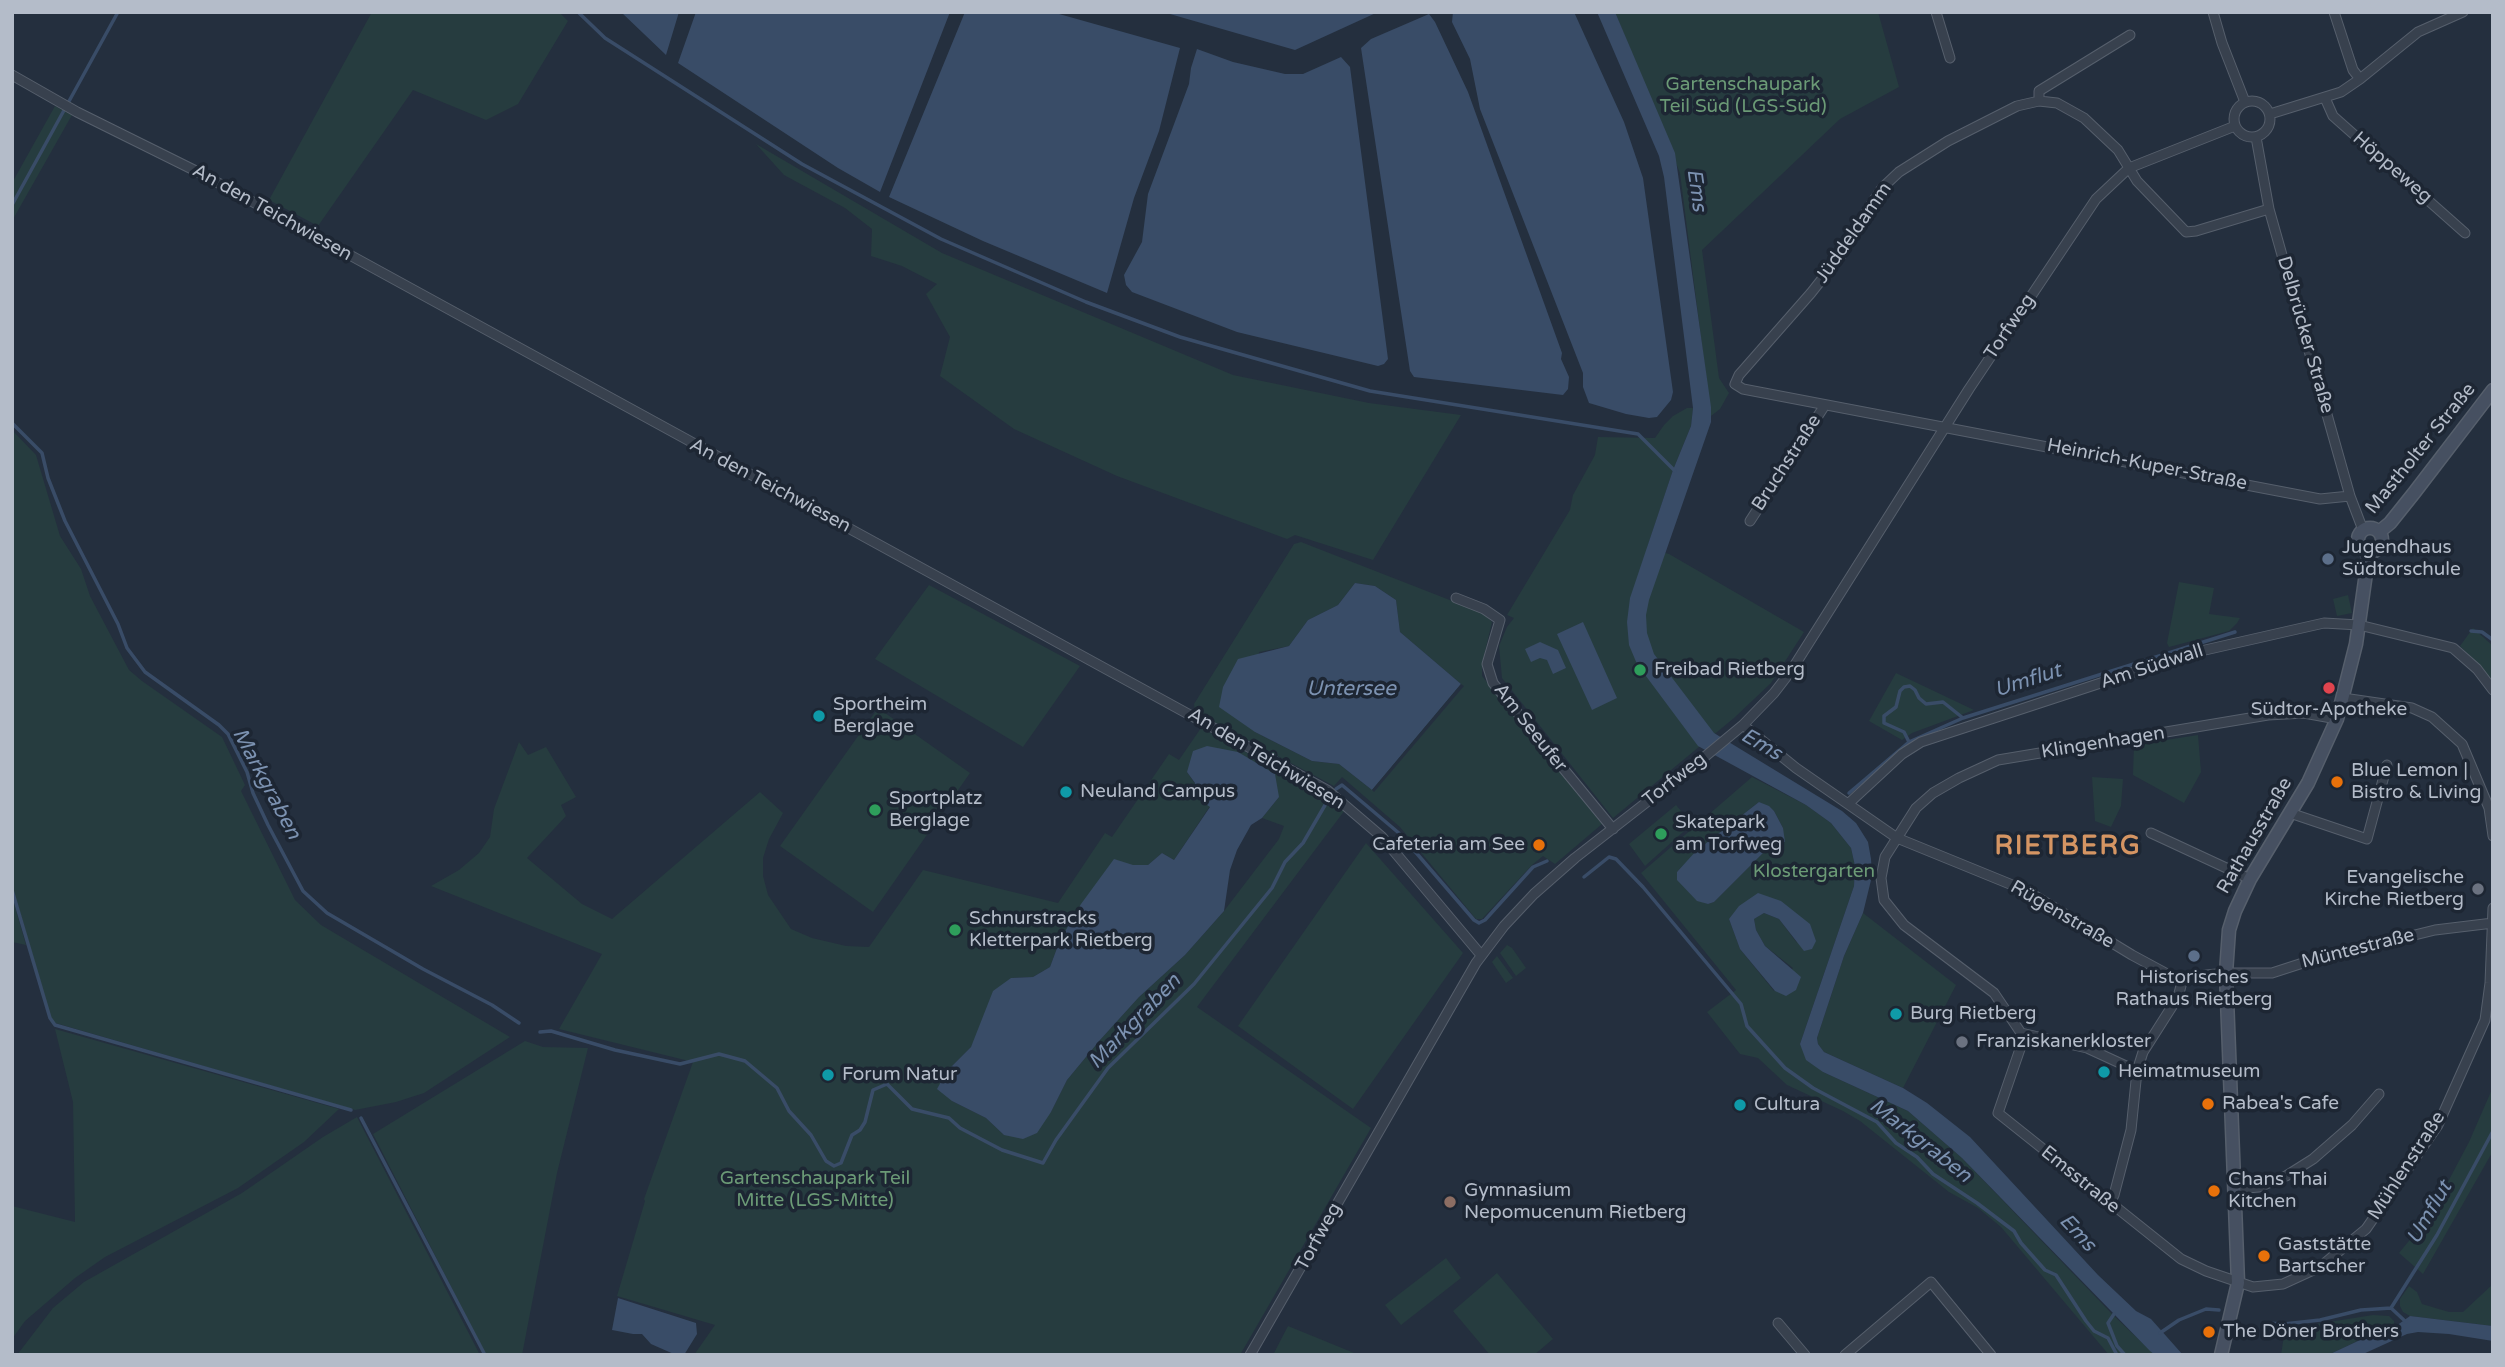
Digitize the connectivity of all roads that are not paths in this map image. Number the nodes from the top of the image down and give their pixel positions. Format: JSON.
{"nodes":[{"id":1,"x":1936,"y":12,"type":"edge"},
{"id":2,"x":2213,"y":12,"type":"edge"},
{"id":3,"x":2334,"y":12,"type":"edge"},
{"id":4,"x":2463,"y":12,"type":"edge"},
{"id":5,"x":2130,"y":35,"type":"dead end"},
{"id":6,"x":1950,"y":58,"type":"dead end"},
{"id":7,"x":12,"y":75,"type":"edge"},
{"id":8,"x":2360,"y":79,"type":"junction"},
{"id":9,"x":2325,"y":98,"type":"junction"},
{"id":10,"x":2039,"y":101,"type":"junction"},
{"id":11,"x":2245,"y":102,"type":"junction"},
{"id":12,"x":2270,"y":114,"type":"junction"},
{"id":13,"x":2235,"y":126,"type":"junction"},
{"id":14,"x":2256,"y":137,"type":"junction"},
{"id":15,"x":2129,"y":168,"type":"junction"},
{"id":16,"x":2269,"y":209,"type":"junction"},
{"id":17,"x":2465,"y":233,"type":"dead end"},
{"id":18,"x":1735,"y":384,"type":"joint"},
{"id":19,"x":2493,"y":390,"type":"edge"},
{"id":20,"x":1825,"y":405,"type":"junction"},
{"id":21,"x":1945,"y":426,"type":"junction"},
{"id":22,"x":2350,"y":496,"type":"junction"},
{"id":23,"x":1750,"y":520,"type":"dead end"},
{"id":24,"x":2363,"y":530,"type":"junction"},
{"id":25,"x":2379,"y":532,"type":"junction"},
{"id":26,"x":2369,"y":552,"type":"junction"},
{"id":27,"x":1456,"y":598,"type":"dead end"},
{"id":28,"x":2359,"y":625,"type":"junction"},
{"id":29,"x":2493,"y":690,"type":"edge"},
{"id":30,"x":2343,"y":698,"type":"junction"},
{"id":31,"x":2337,"y":719,"type":"junction"},
{"id":32,"x":1746,"y":728,"type":"junction"},
{"id":33,"x":2387,"y":765,"type":"dead end"},
{"id":34,"x":1848,"y":804,"type":"junction"},
{"id":35,"x":2290,"y":813,"type":"junction"},
{"id":36,"x":1612,"y":829,"type":"junction"},
{"id":37,"x":2151,"y":833,"type":"dead end"},
{"id":38,"x":2493,"y":836,"type":"edge"},
{"id":39,"x":1897,"y":838,"type":"junction"},
{"id":40,"x":2250,"y":879,"type":"junction"},
{"id":41,"x":2493,"y":908,"type":"edge"},
{"id":42,"x":2492,"y":923,"type":"edge"},
{"id":43,"x":1481,"y":955,"type":"junction"},
{"id":44,"x":2226,"y":973,"type":"junction"},
{"id":45,"x":2182,"y":982,"type":"junction"},
{"id":46,"x":2021,"y":1033,"type":"junction"},
{"id":47,"x":2137,"y":1071,"type":"junction"},
{"id":48,"x":2379,"y":1094,"type":"dead end"},
{"id":49,"x":2235,"y":1189,"type":"junction"},
{"id":50,"x":2110,"y":1203,"type":"junction"},
{"id":51,"x":2238,"y":1283,"type":"junction"},
{"id":52,"x":1778,"y":1323,"type":"dead end"},
{"id":53,"x":1250,"y":1355,"type":"edge"},
{"id":54,"x":1805,"y":1355,"type":"edge"},
{"id":55,"x":1845,"y":1355,"type":"edge"},
{"id":56,"x":1991,"y":1355,"type":"edge"},
{"id":57,"x":2221,"y":1355,"type":"edge"}],
"edges":[{"from":1,"to":6,"type":"street"},
{"from":2,"to":11,"type":"street"},
{"from":3,"to":8,"type":"street"},
{"from":4,"to":8,"type":"street"},
{"from":5,"to":10,"type":"street"},
{"from":7,"to":43,"type":"street","name":"An den Teichwiesen"},
{"from":8,"to":9,"type":"street"},
{"from":9,"to":12,"type":"street"},
{"from":9,"to":17,"type":"street","name":"Höppeweg"},
{"from":10,"to":15,"type":"street"},
{"from":10,"to":18,"type":"street","name":"Jüddeldamm"},
{"from":11,"to":12,"type":"street"},
{"from":11,"to":13,"type":"street"},
{"from":12,"to":14,"type":"street"},
{"from":13,"to":14,"type":"street"},
{"from":13,"to":15,"type":"street","name":"Torfweg"},
{"from":14,"to":16,"type":"street","name":"Delbrücker Straße"},
{"from":15,"to":16,"type":"street"},
{"from":15,"to":21,"type":"street","name":"Torfweg"},
{"from":16,"to":22,"type":"street","name":"Delbrücker Straße"},
{"from":18,"to":20,"type":"street","name":"Bruchstraße"},
{"from":19,"to":25,"type":"street","name":"Mastholter Straße"},
{"from":20,"to":21,"type":"street","name":"Bruchstraße"},
{"from":20,"to":23,"type":"street","name":"Bruchstraße"},
{"from":21,"to":22,"type":"street","name":"Heinrich-Kuper-Straße"},
{"from":21,"to":32,"type":"street","name":"Torfweg"},
{"from":22,"to":24,"type":"street","name":"Delbrücker Straße"},
{"from":24,"to":25,"type":"street"},
{"from":24,"to":26,"type":"street"},
{"from":25,"to":26,"type":"street"},
{"from":26,"to":28,"type":"street","name":"Rathausstraße"},
{"from":27,"to":36,"type":"street","name":"Am Seeufer"},
{"from":28,"to":29,"type":"street","name":"Am Südwall"},
{"from":28,"to":30,"type":"street","name":"Rathausstraße"},
{"from":28,"to":34,"type":"street","name":"Am Südwall"},
{"from":30,"to":31,"type":"street","name":"Rathausstraße"},
{"from":30,"to":38,"type":"street"},
{"from":31,"to":35,"type":"street","name":"Rathausstraße"},
{"from":31,"to":39,"type":"street","name":"Klingenhagen"},
{"from":32,"to":34,"type":"street","name":"Rügenstraße"},
{"from":32,"to":36,"type":"street","name":"Torfweg"},
{"from":33,"to":35,"type":"street"},
{"from":34,"to":39,"type":"street","name":"Rügenstraße"},
{"from":35,"to":40,"type":"street","name":"Rathausstraße"},
{"from":36,"to":43,"type":"street","name":"Torfweg"},
{"from":37,"to":40,"type":"street"},
{"from":39,"to":45,"type":"street","name":"Rügenstraße"},
{"from":39,"to":46,"type":"street","name":"Klingenhagen"},
{"from":40,"to":44,"type":"street","name":"Rathausstraße"},
{"from":41,"to":42,"type":"street","name":"Mühlenstraße"},
{"from":42,"to":44,"type":"street","name":"Müntestraße"},
{"from":42,"to":51,"type":"street","name":"Mühlenstraße"},
{"from":43,"to":53,"type":"street","name":"Torfweg"},
{"from":44,"to":45,"type":"street"},
{"from":44,"to":49,"type":"street","name":"Rathausstraße"},
{"from":45,"to":47,"type":"street"},
{"from":46,"to":47,"type":"street"},
{"from":46,"to":50,"type":"street","name":"Emsstraße"},
{"from":47,"to":50,"type":"street"},
{"from":48,"to":49,"type":"street"},
{"from":49,"to":51,"type":"street","name":"Rathausstraße"},
{"from":50,"to":51,"type":"street","name":"Emsstraße"},
{"from":51,"to":57,"type":"street","name":"Rathausstraße"},
{"from":52,"to":54,"type":"street"},
{"from":55,"to":56,"type":"street"}]}
